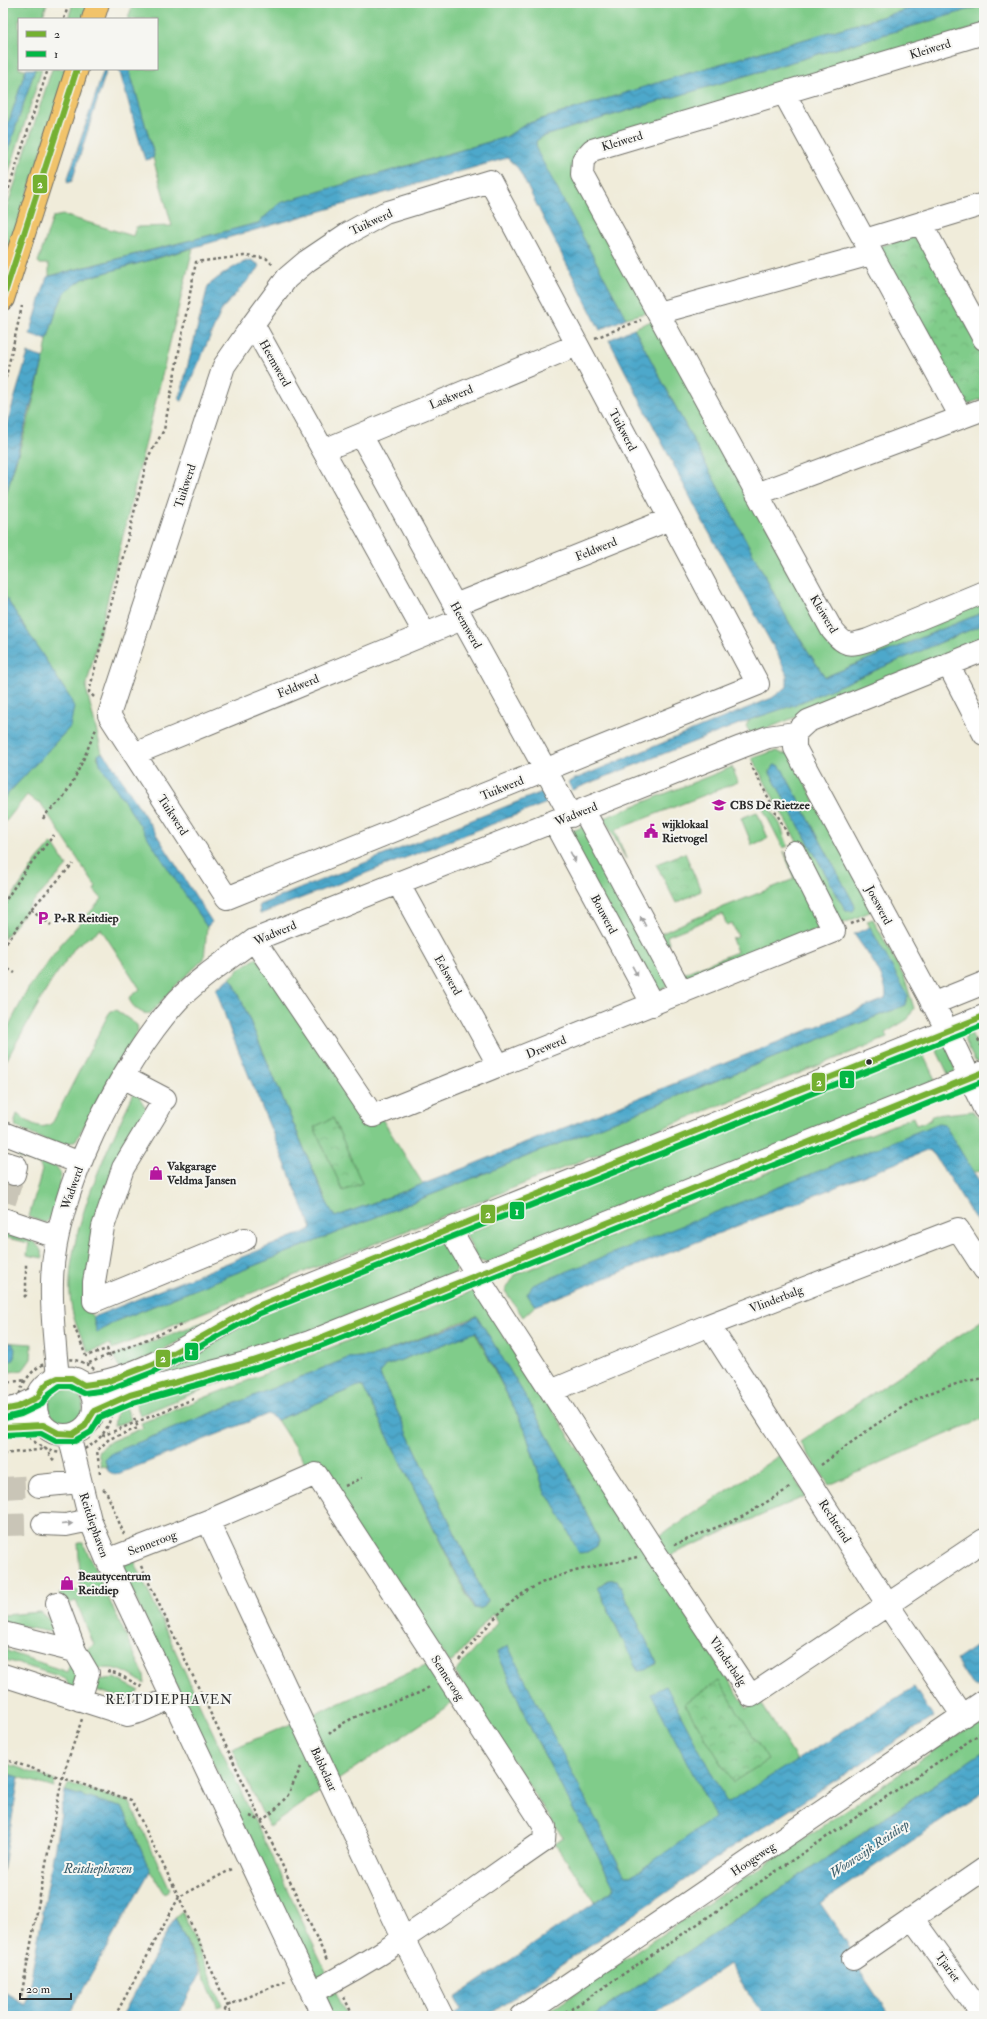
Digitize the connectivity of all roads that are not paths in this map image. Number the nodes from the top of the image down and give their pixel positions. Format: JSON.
{"nodes":[{"id":1,"x":98,"y":3,"type":"edge"},
{"id":2,"x":93,"y":18,"type":"edge"},
{"id":3,"x":984,"y":33,"type":"edge"},
{"id":4,"x":77,"y":70,"type":"edge"},
{"id":5,"x":784,"y":93,"type":"junction"},
{"id":6,"x":984,"y":204,"type":"edge"},
{"id":7,"x":921,"y":223,"type":"junction"},
{"id":8,"x":868,"y":247,"type":"junction"},
{"id":9,"x":3,"y":299,"type":"edge"},
{"id":10,"x":658,"y":313,"type":"junction"},
{"id":11,"x":253,"y":324,"type":"junction"},
{"id":12,"x":984,"y":339,"type":"edge"},
{"id":13,"x":577,"y":345,"type":"junction"},
{"id":14,"x":984,"y":409,"type":"edge"},
{"id":15,"x":961,"y":417,"type":"junction"},
{"id":16,"x":360,"y":434,"type":"junction"},
{"id":17,"x":324,"y":450,"type":"junction"},
{"id":18,"x":758,"y":494,"type":"junction"},
{"id":19,"x":670,"y":519,"type":"junction"},
{"id":20,"x":984,"y":592,"type":"edge"},
{"id":21,"x":459,"y":612,"type":"junction"},
{"id":22,"x":425,"y":634,"type":"junction"},
{"id":23,"x":984,"y":650,"type":"edge"},
{"id":24,"x":948,"y":664,"type":"junction"},
{"id":25,"x":795,"y":733,"type":"junction"},
{"id":26,"x":984,"y":734,"type":"edge"},
{"id":27,"x":134,"y":754,"type":"junction"},
{"id":28,"x":546,"y":771,"type":"junction"},
{"id":29,"x":570,"y":816,"type":"junction"},
{"id":30,"x":794,"y":852,"type":"dead end"},
{"id":31,"x":398,"y":883,"type":"junction"},
{"id":32,"x":254,"y":940,"type":"junction"},
{"id":33,"x":984,"y":983,"type":"edge"},
{"id":34,"x":682,"y":993,"type":"junction"},
{"id":35,"x":932,"y":1004,"type":"junction"},
{"id":36,"x":653,"y":1005,"type":"junction"},
{"id":37,"x":984,"y":1016,"type":"edge"},
{"id":38,"x":948,"y":1030,"type":"junction"},
{"id":39,"x":499,"y":1066,"type":"junction"},
{"id":40,"x":977,"y":1075,"type":"edge"},
{"id":41,"x":123,"y":1077,"type":"junction"},
{"id":42,"x":984,"y":1108,"type":"edge"},
{"id":43,"x":4,"y":1136,"type":"edge"},
{"id":44,"x":80,"y":1163,"type":"junction"},
{"id":45,"x":4,"y":1210,"type":"edge"},
{"id":46,"x":450,"y":1229,"type":"junction"},
{"id":47,"x":57,"y":1237,"type":"junction"},
{"id":48,"x":245,"y":1239,"type":"dead end"},
{"id":49,"x":984,"y":1269,"type":"edge"},
{"id":50,"x":477,"y":1275,"type":"junction"},
{"id":51,"x":709,"y":1325,"type":"junction"},
{"id":52,"x":58,"y":1378,"type":"junction"},
{"id":53,"x":84,"y":1385,"type":"junction"},
{"id":54,"x":121,"y":1387,"type":"junction"},
{"id":55,"x":32,"y":1388,"type":"junction"},
{"id":56,"x":551,"y":1391,"type":"junction"},
{"id":57,"x":3,"y":1410,"type":"edge"},
{"id":58,"x":94,"y":1411,"type":"junction"},
{"id":59,"x":43,"y":1425,"type":"junction"},
{"id":60,"x":3,"y":1428,"type":"edge"},
{"id":61,"x":69,"y":1435,"type":"junction"},
{"id":62,"x":80,"y":1482,"type":"junction"},
{"id":63,"x":39,"y":1486,"type":"tunnel mouth"},
{"id":64,"x":90,"y":1520,"type":"junction"},
{"id":65,"x":208,"y":1521,"type":"junction"},
{"id":66,"x":43,"y":1524,"type":"tunnel mouth"},
{"id":67,"x":984,"y":1540,"type":"edge"},
{"id":68,"x":107,"y":1560,"type":"junction"},
{"id":69,"x":57,"y":1603,"type":"dead end"},
{"id":70,"x":888,"y":1605,"type":"junction"},
{"id":71,"x":3,"y":1633,"type":"edge"},
{"id":72,"x":75,"y":1651,"type":"junction"},
{"id":73,"x":3,"y":1675,"type":"edge"},
{"id":74,"x":171,"y":1698,"type":"junction"},
{"id":75,"x":84,"y":1701,"type":"junction"},
{"id":76,"x":984,"y":1701,"type":"edge"},
{"id":77,"x":958,"y":1710,"type":"junction"},
{"id":78,"x":984,"y":1869,"type":"edge"},
{"id":79,"x":912,"y":1918,"type":"junction"},
{"id":80,"x":403,"y":1938,"type":"junction"},
{"id":81,"x":853,"y":1959,"type":"dead end"},
{"id":82,"x":307,"y":1983,"type":"junction"},
{"id":83,"x":437,"y":2007,"type":"edge"},
{"id":84,"x":323,"y":2016,"type":"edge"},
{"id":85,"x":522,"y":2016,"type":"edge"},
{"id":86,"x":983,"y":2016,"type":"edge"}],
"edges":[{"from":1,"to":2,"type":"main road"},
{"from":3,"to":5,"type":"street","name":"Kleiwerd"},
{"from":4,"to":9,"type":"main road"},
{"from":5,"to":8,"type":"street"},
{"from":5,"to":10,"type":"street","name":"Kleiwerd"},
{"from":6,"to":7,"type":"street"},
{"from":7,"to":8,"type":"street"},
{"from":7,"to":12,"type":"street"},
{"from":8,"to":10,"type":"street"},
{"from":8,"to":15,"type":"street"},
{"from":10,"to":18,"type":"street","name":"Kleiwerd"},
{"from":11,"to":13,"type":"street","name":"Tuikwerd"},
{"from":11,"to":17,"type":"street","name":"Heemwerd"},
{"from":11,"to":27,"type":"street","name":"Tuikwerd"},
{"from":13,"to":16,"type":"street","name":"Laskwerd"},
{"from":13,"to":19,"type":"street","name":"Tuikwerd"},
{"from":14,"to":15,"type":"street"},
{"from":15,"to":18,"type":"street"},
{"from":16,"to":17,"type":"street","name":"Laskwerd"},
{"from":16,"to":21,"type":"street","name":"Heemwerd"},
{"from":17,"to":22,"type":"street","name":"Heemwerd"},
{"from":18,"to":20,"type":"street","name":"Kleiwerd"},
{"from":19,"to":21,"type":"street","name":"Feldwerd"},
{"from":19,"to":28,"type":"street","name":"Tuikwerd"},
{"from":21,"to":22,"type":"street","name":"Feldwerd"},
{"from":21,"to":28,"type":"street","name":"Heemwerd"},
{"from":22,"to":27,"type":"street","name":"Feldwerd"},
{"from":23,"to":24,"type":"street"},
{"from":24,"to":25,"type":"street"},
{"from":24,"to":26,"type":"street"},
{"from":25,"to":29,"type":"street","name":"Wadwerd"},
{"from":25,"to":35,"type":"street","name":"Joeswerd"},
{"from":27,"to":28,"type":"street","name":"Tuikwerd"},
{"from":28,"to":29,"type":"street","name":"Heemwerd"},
{"from":29,"to":31,"type":"street","name":"Wadwerd"},
{"from":34,"to":29,"type":"street","one_way":true},
{"from":29,"to":36,"type":"street","name":"Bouwerd","one_way":true},
{"from":30,"to":34,"type":"street","name":"Drewerd"},
{"from":31,"to":32,"type":"street","name":"Wadwerd"},
{"from":31,"to":39,"type":"street","name":"Eelswerd"},
{"from":32,"to":39,"type":"street","name":"Drewerd"},
{"from":32,"to":41,"type":"street","name":"Wadwerd"},
{"from":33,"to":35,"type":"street"},
{"from":34,"to":36,"type":"street","name":"Drewerd"},
{"from":35,"to":38,"type":"street","name":"Joeswerd"},
{"from":36,"to":39,"type":"street","name":"Drewerd"},
{"from":37,"to":38,"type":"street"},
{"from":38,"to":40,"type":"street","name":"Joeswerd"},
{"from":38,"to":46,"type":"street"},
{"from":40,"to":42,"type":"street","name":"Joeswerd"},
{"from":40,"to":50,"type":"street"},
{"from":41,"to":44,"type":"street","name":"Wadwerd"},
{"from":41,"to":48,"type":"street"},
{"from":43,"to":44,"type":"street"},
{"from":44,"to":47,"type":"street","name":"Wadwerd"},
{"from":45,"to":47,"type":"street"},
{"from":46,"to":50,"type":"street","name":"Vlinderbalg"},
{"from":46,"to":54,"type":"street"},
{"from":47,"to":52,"type":"street","name":"Wadwerd"},
{"from":49,"to":51,"type":"street","name":"Vlinderbalg"},
{"from":50,"to":54,"type":"street"},
{"from":50,"to":56,"type":"street","name":"Vlinderbalg"},
{"from":51,"to":56,"type":"street","name":"Vlinderbalg"},
{"from":51,"to":70,"type":"street","name":"Rechteind"},
{"from":52,"to":53,"type":"street"},
{"from":52,"to":55,"type":"street"},
{"from":53,"to":54,"type":"street"},
{"from":53,"to":58,"type":"street"},
{"from":54,"to":58,"type":"street"},
{"from":55,"to":57,"type":"street"},
{"from":55,"to":59,"type":"street"},
{"from":56,"to":70,"type":"street","name":"Vlinderbalg"},
{"from":58,"to":61,"type":"street"},
{"from":59,"to":60,"type":"street"},
{"from":59,"to":61,"type":"street"},
{"from":61,"to":62,"type":"street","name":"Reitdiephaven"},
{"from":62,"to":63,"type":"street"},
{"from":62,"to":64,"type":"street","name":"Reitdiephaven"},
{"from":66,"to":64,"type":"street","one_way":true},
{"from":64,"to":68,"type":"street","name":"Reitdiephaven"},
{"from":65,"to":68,"type":"street","name":"Senneroog"},
{"from":65,"to":80,"type":"street","name":"Babbelaar"},
{"from":65,"to":80,"type":"street","name":"Senneroog"},
{"from":67,"to":70,"type":"street","name":"Vlinderbalg"},
{"from":68,"to":74,"type":"street","name":"Reitdiephaven"},
{"from":69,"to":72,"type":"street"},
{"from":70,"to":77,"type":"street","name":"Rechteind"},
{"from":71,"to":72,"type":"street"},
{"from":72,"to":75,"type":"street"},
{"from":73,"to":75,"type":"street"},
{"from":74,"to":75,"type":"street"},
{"from":74,"to":82,"type":"street","name":"Reitdiephaven"},
{"from":76,"to":77,"type":"street","name":"Hoogeweg"},
{"from":77,"to":85,"type":"street","name":"Hoogeweg"},
{"from":78,"to":79,"type":"street"},
{"from":79,"to":81,"type":"street"},
{"from":79,"to":86,"type":"street","name":"Tjariet"},
{"from":80,"to":82,"type":"street","name":"Senneroog"},
{"from":80,"to":83,"type":"street","name":"Babbelaar"},
{"from":82,"to":84,"type":"street","name":"Reitdiephaven"}]}
